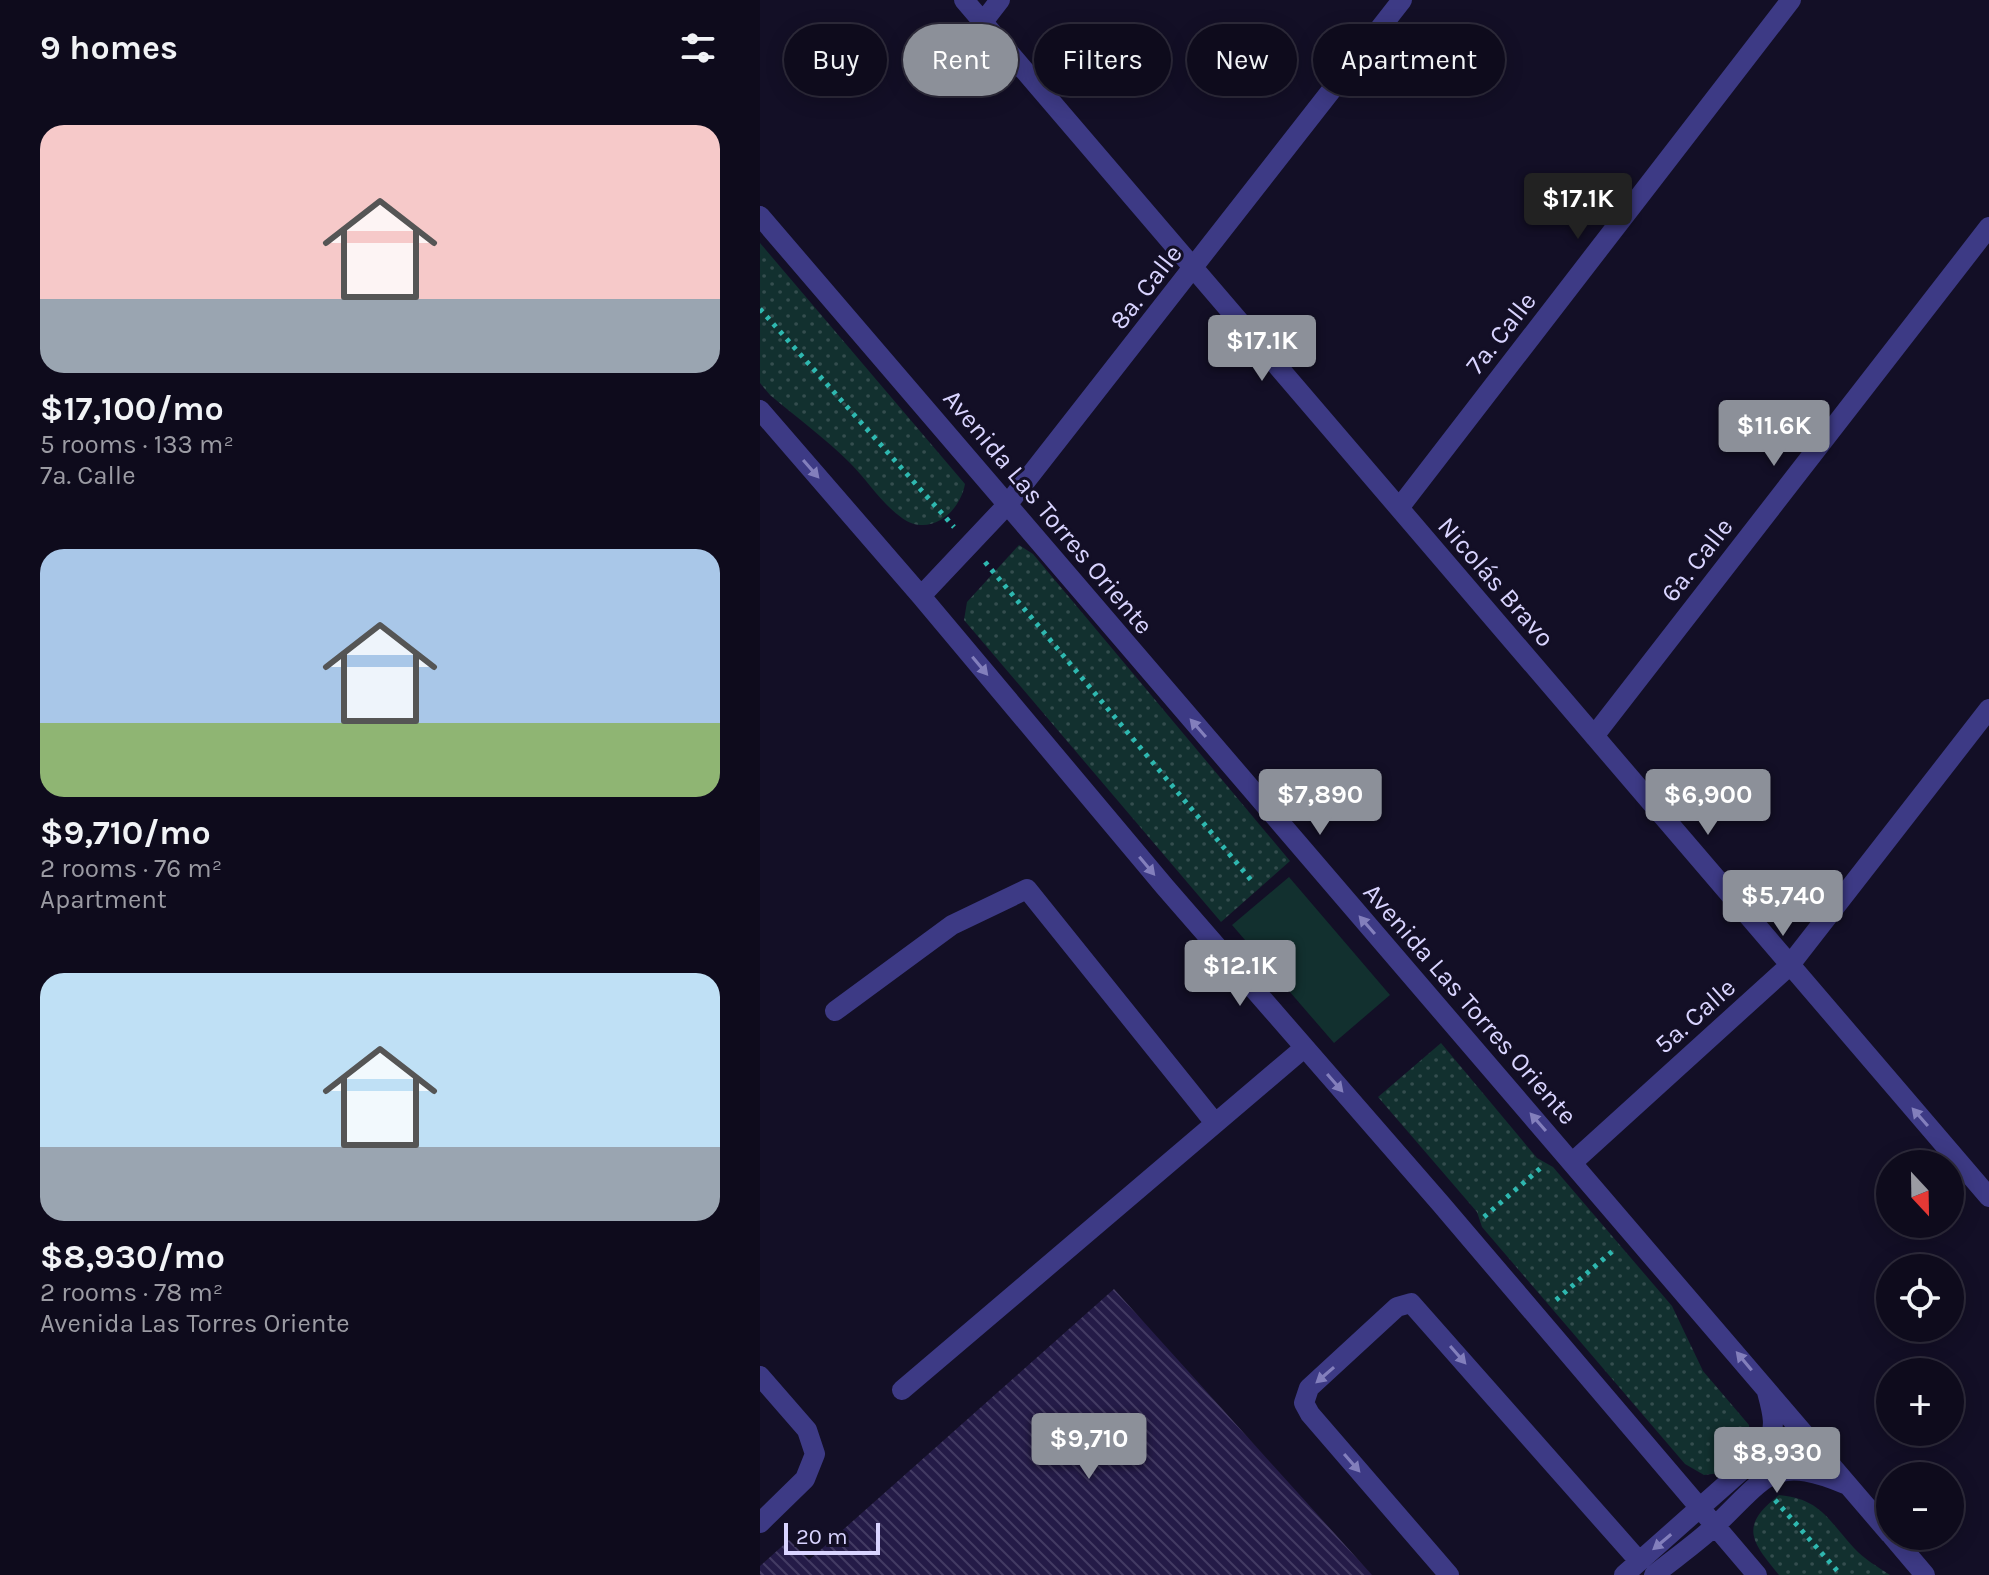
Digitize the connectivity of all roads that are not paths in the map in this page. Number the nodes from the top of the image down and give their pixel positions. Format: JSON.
{"nodes":[{"id":1,"x":964,"y":0,"type":"edge"},
{"id":2,"x":1000,"y":0,"type":"edge"},
{"id":3,"x":1402,"y":0,"type":"edge"},
{"id":4,"x":1791,"y":0,"type":"edge"},
{"id":5,"x":983,"y":22,"type":"junction"},
{"id":6,"x":760,"y":216,"type":"edge"},
{"id":7,"x":1989,"y":227,"type":"edge"},
{"id":8,"x":1194,"y":269,"type":"junction"},
{"id":9,"x":760,"y":410,"type":"edge"},
{"id":10,"x":1007,"y":505,"type":"junction"},
{"id":11,"x":1399,"y":508,"type":"junction"},
{"id":12,"x":921,"y":596,"type":"junction"},
{"id":13,"x":1989,"y":709,"type":"edge"},
{"id":14,"x":1594,"y":736,"type":"junction"},
{"id":15,"x":1789,"y":966,"type":"junction"},
{"id":16,"x":835,"y":1011,"type":"dead end"},
{"id":17,"x":1304,"y":1048,"type":"junction"},
{"id":18,"x":1215,"y":1123,"type":"junction"},
{"id":19,"x":1567,"y":1156,"type":"junction"},
{"id":20,"x":1988,"y":1193,"type":"edge"},
{"id":21,"x":760,"y":1376,"type":"edge"},
{"id":22,"x":1766,"y":1388,"type":"junction"},
{"id":23,"x":902,"y":1390,"type":"dead end"},
{"id":24,"x":1848,"y":1485,"type":"junction"},
{"id":25,"x":1700,"y":1509,"type":"junction"},
{"id":26,"x":1876,"y":1518,"type":"edge"},
{"id":27,"x":760,"y":1523,"type":"edge"},
{"id":28,"x":1715,"y":1526,"type":"junction"},
{"id":29,"x":1904,"y":1550,"type":"edge"},
{"id":30,"x":1639,"y":1570,"type":"edge"},
{"id":31,"x":1449,"y":1575,"type":"edge"},
{"id":32,"x":1757,"y":1575,"type":"edge"},
{"id":33,"x":1925,"y":1575,"type":"edge"}],
"edges":[{"from":1,"to":5,"type":"street","name":"Nicolás Bravo"},
{"from":2,"to":5,"type":"street"},
{"from":3,"to":8,"type":"street","name":"8a. Calle"},
{"from":4,"to":11,"type":"street","name":"7a. Calle"},
{"from":5,"to":8,"type":"street","name":"Nicolás Bravo"},
{"from":6,"to":10,"type":"street","name":"Avenida Las Torres Oriente"},
{"from":7,"to":14,"type":"street","name":"6a. Calle"},
{"from":8,"to":10,"type":"street","name":"8a. Calle"},
{"from":8,"to":11,"type":"street","name":"Nicolás Bravo"},
{"from":9,"to":12,"type":"street","one_way":true},
{"from":10,"to":12,"type":"street","name":"8a. Calle"},
{"from":19,"to":10,"type":"street","name":"Avenida Las Torres Oriente","one_way":true},
{"from":11,"to":14,"type":"street","name":"Nicolás Bravo"},
{"from":12,"to":17,"type":"street","one_way":true},
{"from":13,"to":15,"type":"street","name":"5a. Calle"},
{"from":14,"to":15,"type":"street","name":"Nicolás Bravo"},
{"from":15,"to":19,"type":"street","name":"5a. Calle"},
{"from":20,"to":15,"type":"street","name":"Nicolás Bravo","one_way":true},
{"from":16,"to":18,"type":"street"},
{"from":17,"to":18,"type":"street"},
{"from":17,"to":25,"type":"street","one_way":true},
{"from":18,"to":23,"type":"street"},
{"from":22,"to":19,"type":"street","name":"Avenida Las Torres Oriente","one_way":true},
{"from":21,"to":27,"type":"street"},
{"from":22,"to":24,"type":"street","name":"Avenida Las Torres Oriente"},
{"from":22,"to":25,"type":"street"},
{"from":24,"to":26,"type":"street","name":"Avenida Las Torres Oriente"},
{"from":24,"to":28,"type":"street"},
{"from":25,"to":28,"type":"street"},
{"from":25,"to":30,"type":"street","one_way":true},
{"from":28,"to":30,"type":"street"},
{"from":28,"to":32,"type":"street"},
{"from":29,"to":33,"type":"street","name":"Avenida Las Torres Oriente"},
{"from":30,"to":31,"type":"street"}]}
